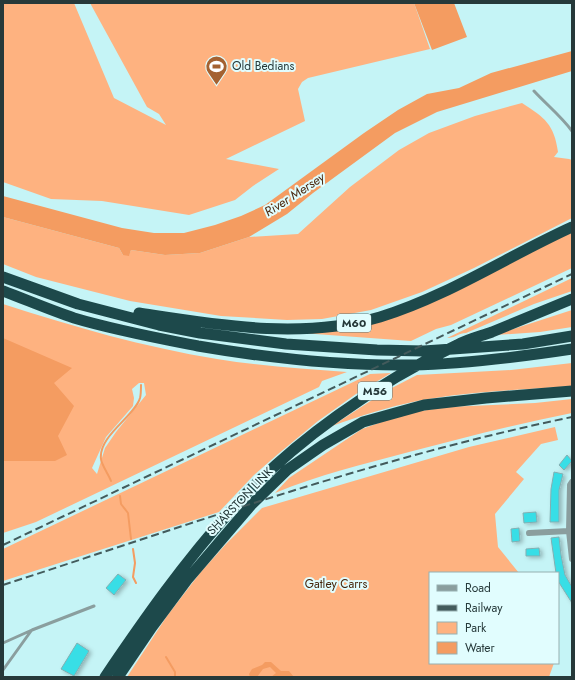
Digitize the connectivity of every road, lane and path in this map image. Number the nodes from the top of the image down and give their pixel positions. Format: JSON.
{"nodes":[{"id":1,"x":534,"y":91,"type":"dead end"},
{"id":2,"x":572,"y":131,"type":"edge"},
{"id":3,"x":572,"y":227,"type":"edge"},
{"id":4,"x":3,"y":277,"type":"edge"},
{"id":5,"x":3,"y":291,"type":"edge"},
{"id":6,"x":572,"y":299,"type":"edge"},
{"id":7,"x":78,"y":304,"type":"junction"},
{"id":8,"x":572,"y":305,"type":"edge"},
{"id":9,"x":530,"y":317,"type":"junction"},
{"id":10,"x":572,"y":336,"type":"edge"},
{"id":11,"x":572,"y":349,"type":"edge"},
{"id":12,"x":572,"y":357,"type":"edge"},
{"id":13,"x":503,"y":359,"type":"junction"},
{"id":14,"x":572,"y":391,"type":"edge"},
{"id":15,"x":572,"y":482,"type":"edge"},
{"id":16,"x":569,"y":531,"type":"junction"},
{"id":17,"x":529,"y":533,"type":"dead end"},
{"id":18,"x":572,"y":559,"type":"edge"},
{"id":19,"x":94,"y":606,"type":"dead end"},
{"id":20,"x":32,"y":630,"type":"junction"},
{"id":21,"x":3,"y":643,"type":"edge"},
{"id":22,"x":3,"y":670,"type":"edge"},
{"id":23,"x":105,"y":677,"type":"edge"},
{"id":24,"x":118,"y":677,"type":"edge"}],
"edges":[{"from":1,"to":2,"type":"lane"},
{"from":3,"to":7,"type":"highway","number":"M60"},
{"from":4,"to":7,"type":"highway","number":"M60"},
{"from":5,"to":13,"type":"highway"},
{"from":6,"to":9,"type":"highway","number":"M56"},
{"from":7,"to":10,"type":"highway","number":"M60"},
{"from":8,"to":9,"type":"highway"},
{"from":9,"to":23,"type":"highway","name":"SHARSTON LINK","number":"M56"},
{"from":11,"to":13,"type":"highway"},
{"from":12,"to":13,"type":"highway"},
{"from":14,"to":24,"type":"highway","name":"SHARSTON LINK","number":"M56"},
{"from":15,"to":16,"type":"street"},
{"from":16,"to":17,"type":"street"},
{"from":16,"to":18,"type":"street"},
{"from":19,"to":20,"type":"lane"},
{"from":20,"to":21,"type":"lane"},
{"from":20,"to":22,"type":"lane"}]}
